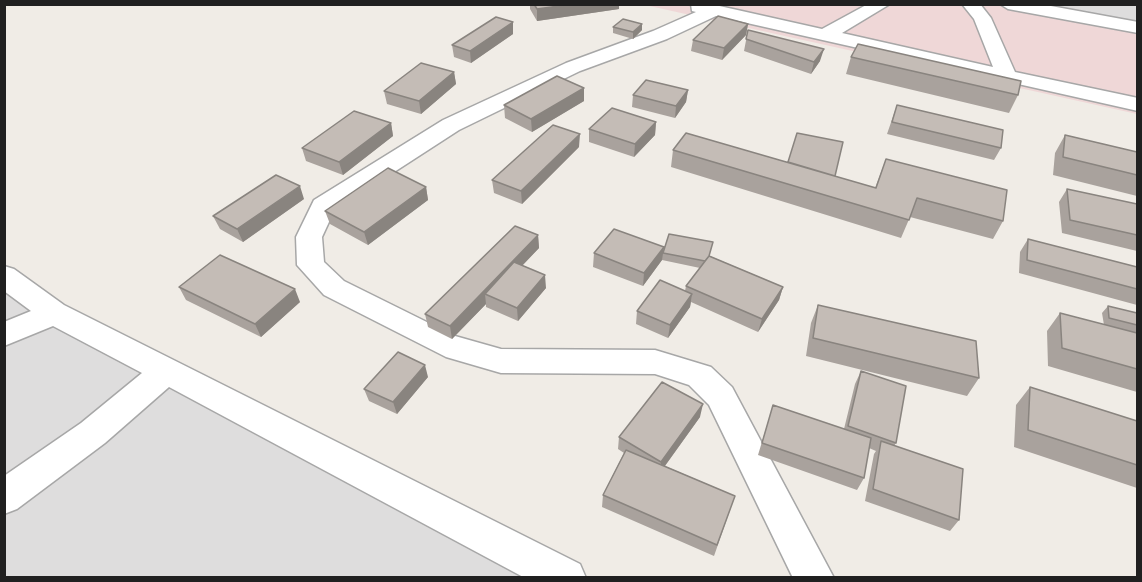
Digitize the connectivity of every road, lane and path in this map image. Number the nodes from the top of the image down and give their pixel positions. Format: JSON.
{"nodes":[{"id":1,"x":882,"y":4,"type":"edge"},
{"id":2,"x":970,"y":4,"type":"edge"},
{"id":3,"x":1008,"y":4,"type":"edge"},
{"id":4,"x":701,"y":7,"type":"edge"},
{"id":5,"x":1133,"y":25,"type":"edge"},
{"id":6,"x":827,"y":34,"type":"junction"},
{"id":7,"x":1007,"y":76,"type":"junction"},
{"id":8,"x":1137,"y":105,"type":"edge"},
{"id":9,"x":4,"y":276,"type":"edge"},
{"id":10,"x":54,"y":313,"type":"junction"},
{"id":11,"x":4,"y":335,"type":"edge"},
{"id":12,"x":166,"y":371,"type":"junction"},
{"id":13,"x":4,"y":497,"type":"edge"},
{"id":14,"x":566,"y":578,"type":"edge"},
{"id":15,"x":813,"y":578,"type":"edge"}],
"edges":[{"from":1,"to":6,"type":"street"},
{"from":2,"to":7,"type":"street"},
{"from":3,"to":5,"type":"street"},
{"from":4,"to":6,"type":"street"},
{"from":4,"to":15,"type":"street"},
{"from":6,"to":7,"type":"street"},
{"from":7,"to":8,"type":"street"},
{"from":9,"to":10,"type":"street"},
{"from":10,"to":11,"type":"street"},
{"from":10,"to":12,"type":"street"},
{"from":12,"to":13,"type":"street"},
{"from":12,"to":14,"type":"street"}]}
